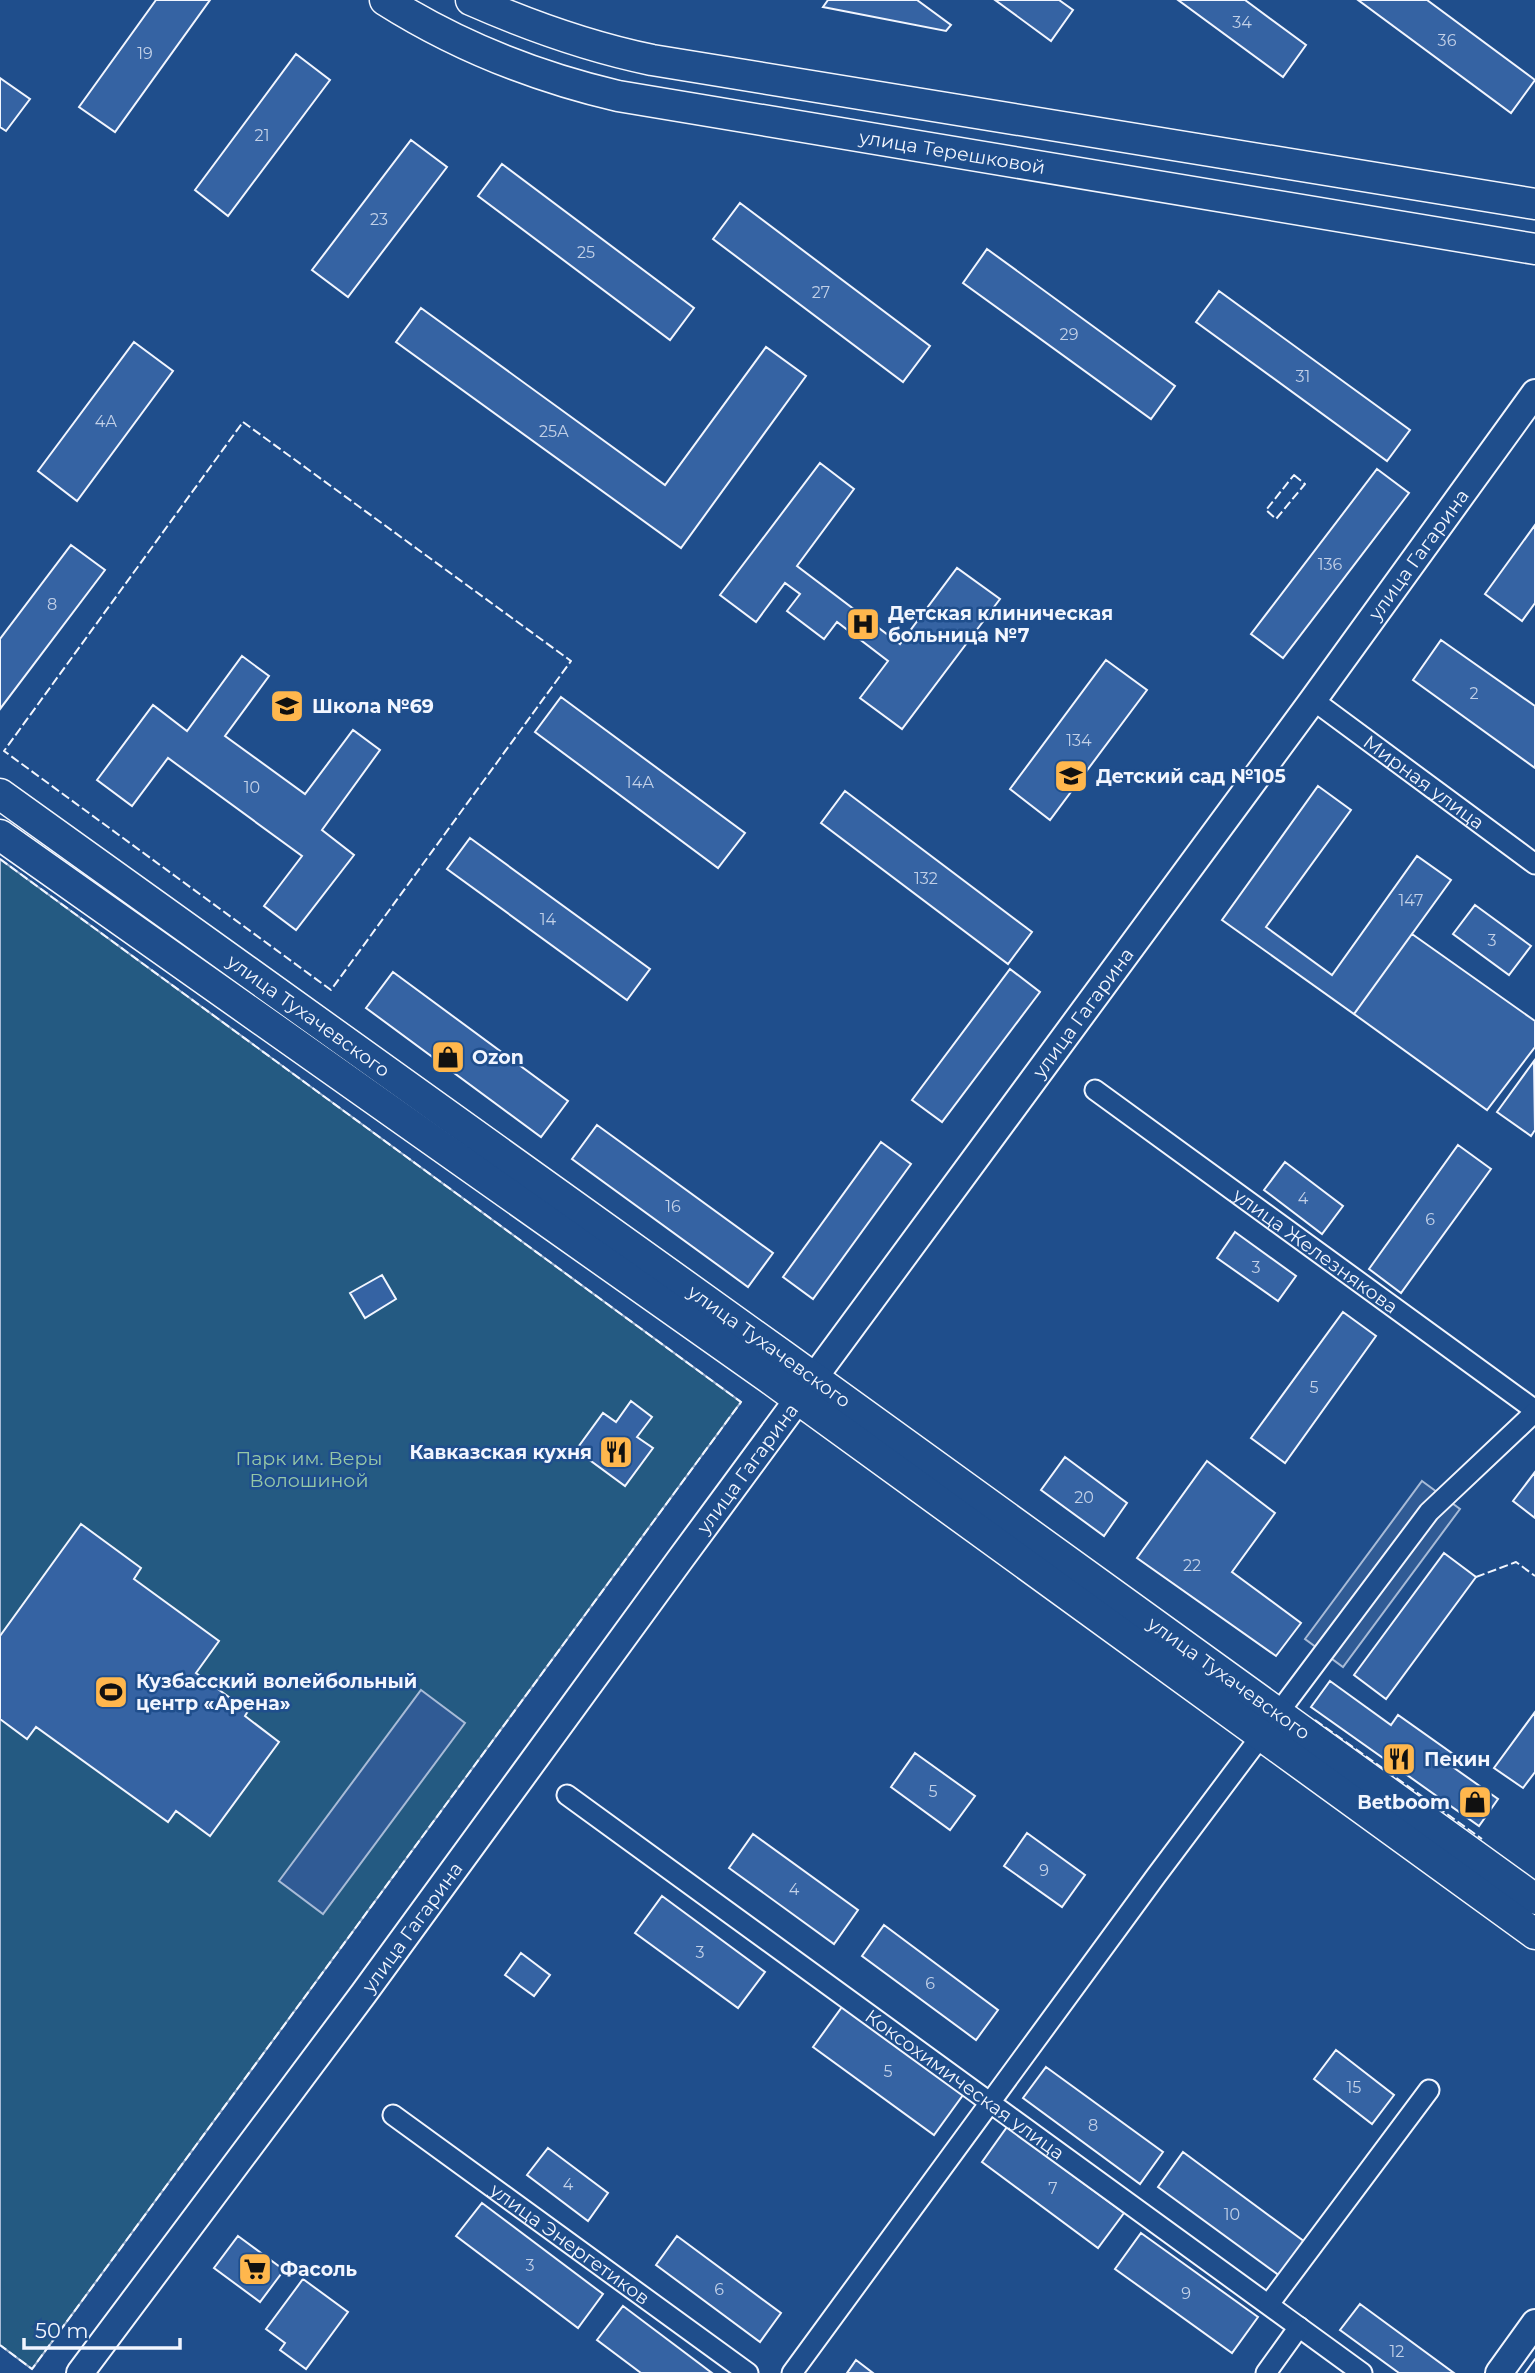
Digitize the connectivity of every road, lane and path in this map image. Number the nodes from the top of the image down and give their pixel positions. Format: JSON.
{"nodes":[{"id":1,"x":385,"y":0,"type":"edge"},
{"id":2,"x":471,"y":0,"type":"edge"},
{"id":3,"x":1535,"y":204,"type":"edge"},
{"id":4,"x":1535,"y":249,"type":"edge"},
{"id":5,"x":1535,"y":393,"type":"edge"},
{"id":6,"x":1313,"y":700,"type":"junction"},
{"id":7,"x":0,"y":794,"type":"edge"},
{"id":8,"x":0,"y":835,"type":"edge"},
{"id":9,"x":1535,"y":864,"type":"edge"},
{"id":10,"x":1096,"y":1090,"type":"dead end"},
{"id":11,"x":807,"y":1389,"type":"junction"},
{"id":12,"x":1535,"y":1411,"type":"edge"},
{"id":13,"x":1270,"y":1725,"type":"junction"},
{"id":14,"x":567,"y":1795,"type":"dead end"},
{"id":15,"x":1535,"y":1899,"type":"edge"},
{"id":16,"x":1535,"y":1934,"type":"edge"},
{"id":17,"x":1429,"y":2090,"type":"dead end"},
{"id":18,"x":991,"y":2102,"type":"junction"},
{"id":19,"x":393,"y":2115,"type":"dead end"},
{"id":20,"x":1269,"y":2304,"type":"junction"},
{"id":21,"x":1535,"y":2323,"type":"edge"},
{"id":22,"x":1299,"y":2328,"type":"junction"},
{"id":23,"x":80,"y":2373,"type":"edge"},
{"id":24,"x":748,"y":2373,"type":"edge"},
{"id":25,"x":792,"y":2373,"type":"edge"},
{"id":26,"x":1266,"y":2373,"type":"edge"},
{"id":27,"x":1362,"y":2373,"type":"edge"},
{"id":28,"x":1499,"y":2373,"type":"edge"}],
"edges":[{"from":1,"to":4,"type":"main road","name":"улица Терешковой"},
{"from":2,"to":3,"type":"main road"},
{"from":5,"to":6,"type":"street","name":"улица Гагарина"},
{"from":6,"to":9,"type":"street","name":"Мирная улица"},
{"from":6,"to":11,"type":"street","name":"улица Гагарина"},
{"from":7,"to":11,"type":"main road","name":"улица Тухачевского"},
{"from":8,"to":11,"type":"main road","name":"улица Тухачевского"},
{"from":10,"to":12,"type":"street","name":"улица Железнякова"},
{"from":11,"to":13,"type":"main road","name":"улица Тухачевского"},
{"from":11,"to":23,"type":"street","name":"улица Гагарина"},
{"from":12,"to":13,"type":"street"},
{"from":13,"to":15,"type":"main road","name":"улица Тухачевского"},
{"from":13,"to":16,"type":"main road","name":"улица Тухачевского"},
{"from":13,"to":18,"type":"street"},
{"from":14,"to":18,"type":"street","name":"Коксохимическая улица"},
{"from":17,"to":20,"type":"street"},
{"from":18,"to":20,"type":"street","name":"Коксохимическая улица"},
{"from":18,"to":25,"type":"street"},
{"from":19,"to":24,"type":"street","name":"улица Энергетиков"},
{"from":20,"to":22,"type":"street","name":"Коксохимическая улица"},
{"from":21,"to":28,"type":"street"},
{"from":22,"to":26,"type":"street"},
{"from":22,"to":27,"type":"street","name":"Коксохимическая улица"}]}
